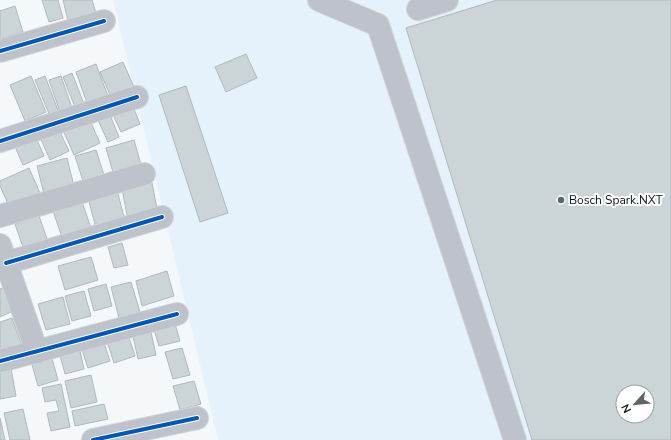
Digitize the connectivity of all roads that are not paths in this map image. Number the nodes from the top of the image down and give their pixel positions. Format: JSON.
{"nodes":[{"id":1,"x":319,"y":0,"type":"edge"},
{"id":2,"x":447,"y":0,"type":"edge"},
{"id":3,"x":418,"y":9,"type":"dead end"},
{"id":4,"x":104,"y":21,"type":"dead end"},
{"id":5,"x":0,"y":51,"type":"edge"},
{"id":6,"x":137,"y":97,"type":"dead end"},
{"id":7,"x":0,"y":141,"type":"edge"},
{"id":8,"x":144,"y":174,"type":"dead end"},
{"id":9,"x":0,"y":216,"type":"edge"},
{"id":10,"x":162,"y":217,"type":"dead end"},
{"id":11,"x":3,"y":254,"type":"edge"},
{"id":12,"x":177,"y":314,"type":"dead end"},
{"id":13,"x":36,"y":352,"type":"junction"},
{"id":14,"x":0,"y":361,"type":"edge"},
{"id":15,"x":197,"y":418,"type":"dead end"},
{"id":16,"x":93,"y":440,"type":"edge"},
{"id":17,"x":515,"y":440,"type":"edge"}],
"edges":[{"from":1,"to":17,"type":"street"},
{"from":2,"to":3,"type":"street"},
{"from":4,"to":5,"type":"street"},
{"from":6,"to":7,"type":"street"},
{"from":8,"to":9,"type":"street"},
{"from":10,"to":11,"type":"street"},
{"from":11,"to":13,"type":"street"},
{"from":12,"to":13,"type":"street"},
{"from":13,"to":14,"type":"street"},
{"from":15,"to":16,"type":"street"}]}
